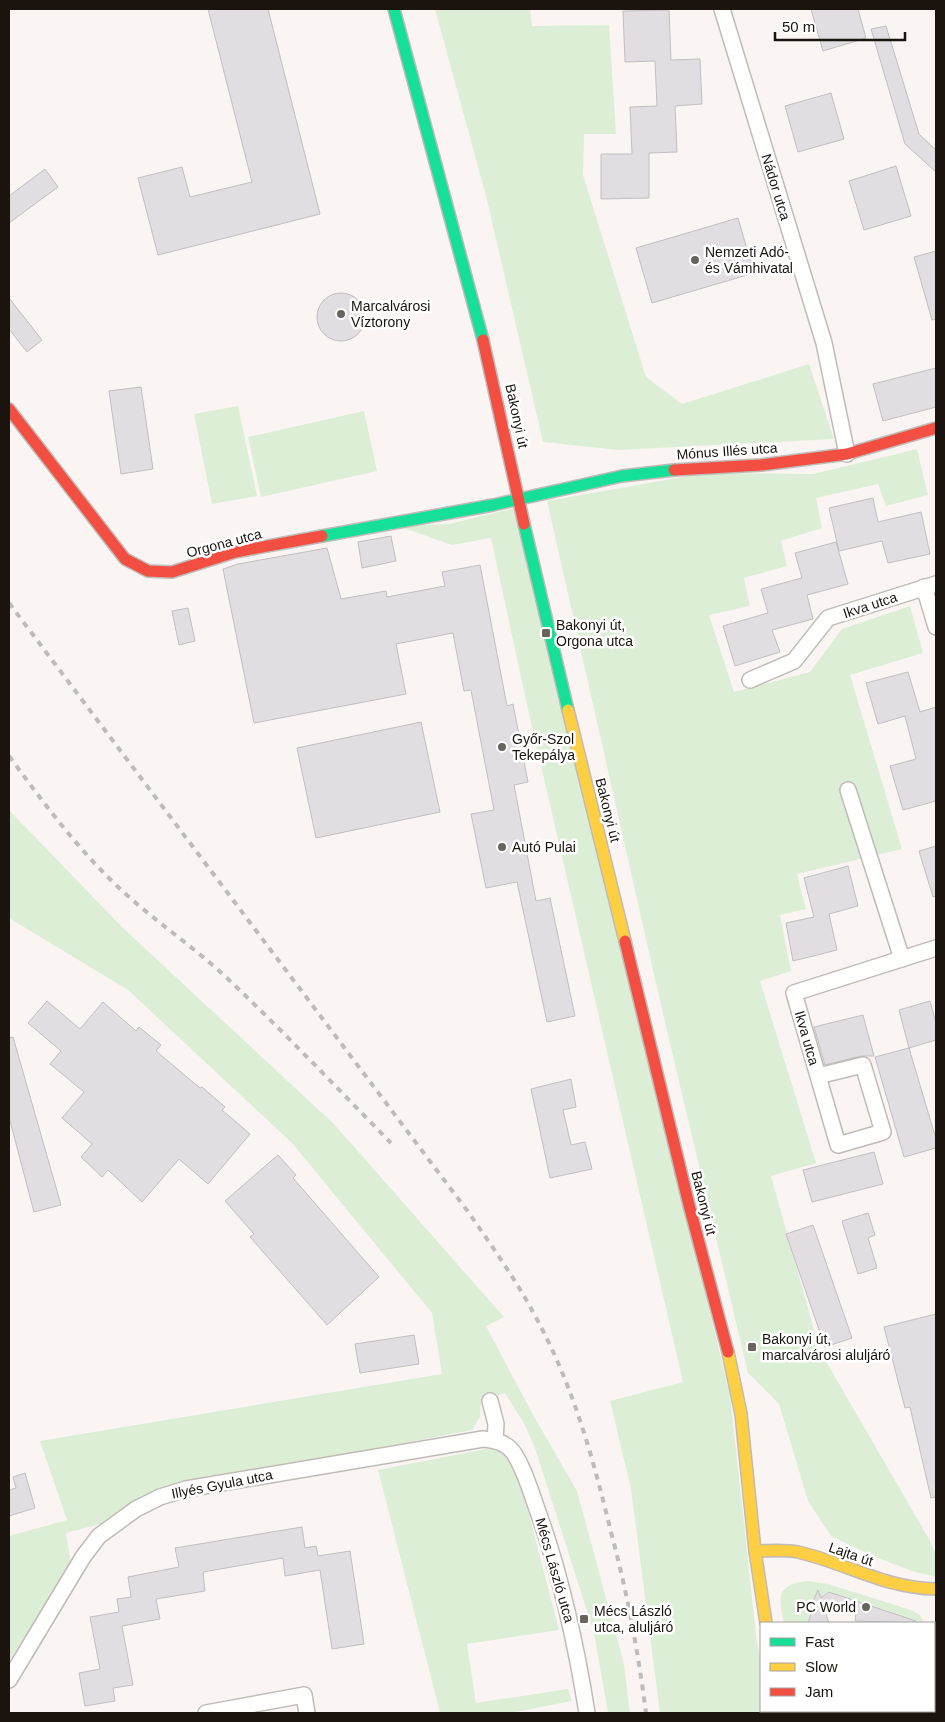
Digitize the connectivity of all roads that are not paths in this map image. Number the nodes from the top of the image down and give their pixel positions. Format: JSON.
{"nodes":[{"id":1,"x":394,"y":9,"type":"edge"},
{"id":2,"x":722,"y":9,"type":"edge"},
{"id":3,"x":9,"y":409,"type":"edge"},
{"id":4,"x":935,"y":432,"type":"edge"},
{"id":5,"x":846,"y":454,"type":"junction"},
{"id":6,"x":518,"y":499,"type":"junction"},
{"id":7,"x":930,"y":586,"type":"edge"},
{"id":8,"x":936,"y":627,"type":"edge"},
{"id":9,"x":750,"y":680,"type":"dead end"},
{"id":10,"x":848,"y":790,"type":"dead end"},
{"id":11,"x":936,"y":948,"type":"edge"},
{"id":12,"x":902,"y":959,"type":"junction"},
{"id":13,"x":818,"y":1076,"type":"junction"},
{"id":14,"x":490,"y":1401,"type":"dead end"},
{"id":15,"x":495,"y":1440,"type":"junction"},
{"id":16,"x":755,"y":1551,"type":"junction"},
{"id":17,"x":936,"y":1590,"type":"edge"},
{"id":18,"x":766,"y":1622,"type":"edge"},
{"id":19,"x":9,"y":1680,"type":"edge"},
{"id":20,"x":206,"y":1713,"type":"edge"},
{"id":21,"x":307,"y":1713,"type":"edge"},
{"id":22,"x":587,"y":1713,"type":"edge"}],
"edges":[{"from":1,"to":6,"type":"main road","name":"Bakonyi út"},
{"from":2,"to":5,"type":"street","name":"Nádor utca"},
{"from":3,"to":6,"type":"main road","name":"Orgona utca"},
{"from":4,"to":5,"type":"main road","name":"Mónus Illés utca"},
{"from":5,"to":6,"type":"main road","name":"Mónus Illés utca"},
{"from":6,"to":16,"type":"main road","name":"Bakonyi út"},
{"from":7,"to":8,"type":"street","name":"Ikva utca"},
{"from":7,"to":9,"type":"street","name":"Ikva utca"},
{"from":10,"to":12,"type":"street"},
{"from":11,"to":12,"type":"street","name":"Ikva utca"},
{"from":12,"to":13,"type":"street","name":"Ikva utca"},
{"from":13,"to":13,"type":"street","name":"Ikva utca"},
{"from":14,"to":15,"type":"street"},
{"from":15,"to":19,"type":"street","name":"Illyés Gyula utca"},
{"from":15,"to":22,"type":"street","name":"Mécs László utca"},
{"from":16,"to":17,"type":"main road","name":"Lajta út"},
{"from":16,"to":18,"type":"main road","name":"Bakonyi út"},
{"from":20,"to":21,"type":"street"}]}
